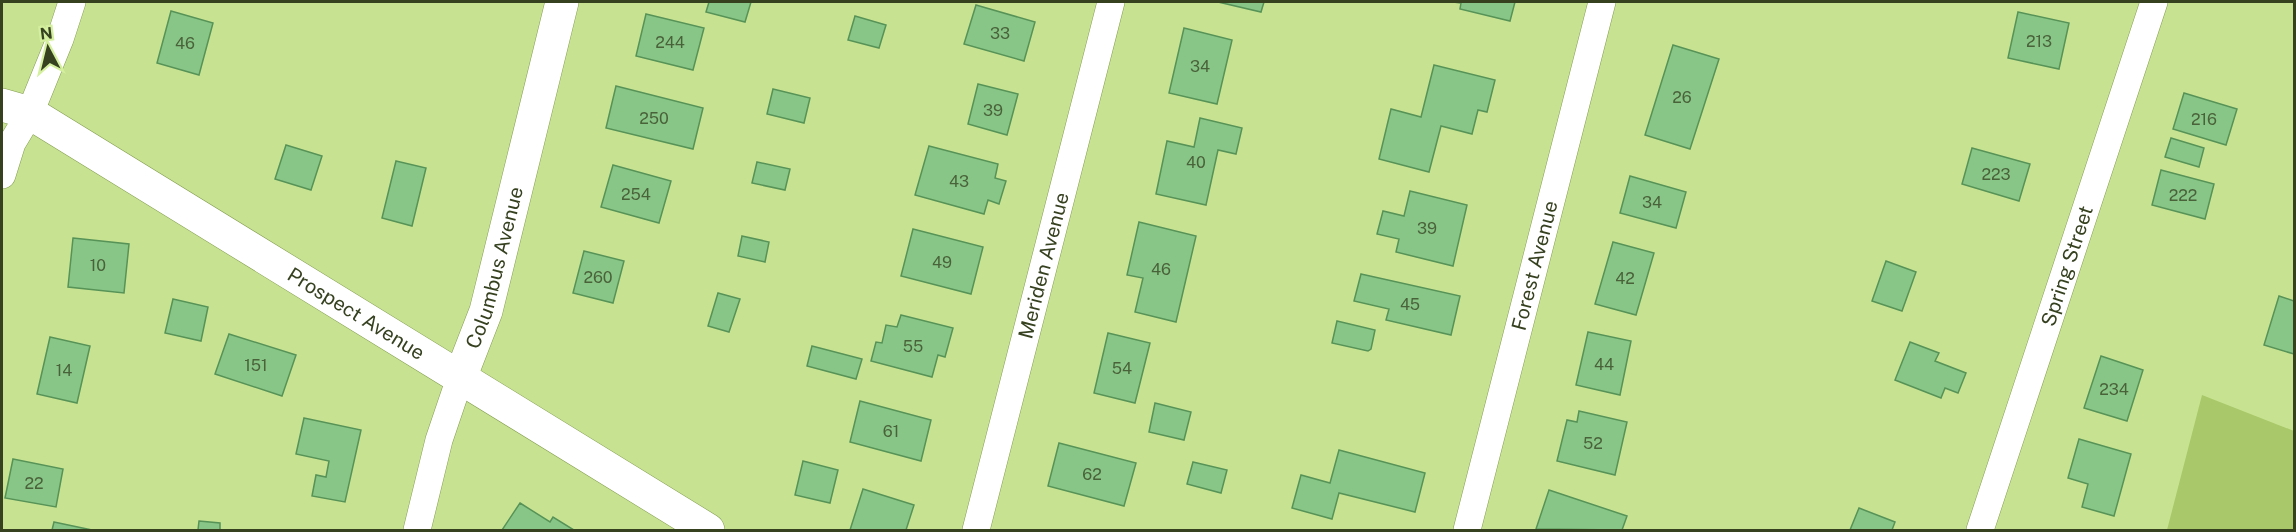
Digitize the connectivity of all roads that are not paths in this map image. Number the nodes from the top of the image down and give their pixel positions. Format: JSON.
{"nodes":[{"id":1,"x":72,"y":2,"type":"edge"},
{"id":2,"x":562,"y":2,"type":"edge"},
{"id":3,"x":1111,"y":2,"type":"edge"},
{"id":4,"x":1602,"y":2,"type":"edge"},
{"id":5,"x":2154,"y":2,"type":"edge"},
{"id":6,"x":16,"y":109,"type":"edge"},
{"id":7,"x":2,"y":175,"type":"edge"},
{"id":8,"x":460,"y":378,"type":"junction"},
{"id":9,"x":417,"y":531,"type":"edge"},
{"id":10,"x":708,"y":531,"type":"edge"},
{"id":11,"x":976,"y":531,"type":"edge"},
{"id":12,"x":1467,"y":531,"type":"edge"},
{"id":13,"x":1980,"y":531,"type":"edge"}],
"edges":[{"from":1,"to":6,"type":"street"},
{"from":2,"to":8,"type":"street","name":"Columbus Avenue"},
{"from":3,"to":11,"type":"street","name":"Meriden Avenue"},
{"from":4,"to":12,"type":"street","name":"Forest Avenue"},
{"from":5,"to":13,"type":"street","name":"Spring Street"},
{"from":6,"to":7,"type":"street"},
{"from":6,"to":8,"type":"street","name":"Prospect Avenue"},
{"from":8,"to":9,"type":"street","name":"Columbus Avenue"},
{"from":8,"to":10,"type":"street","name":"Prospect Avenue"}]}
